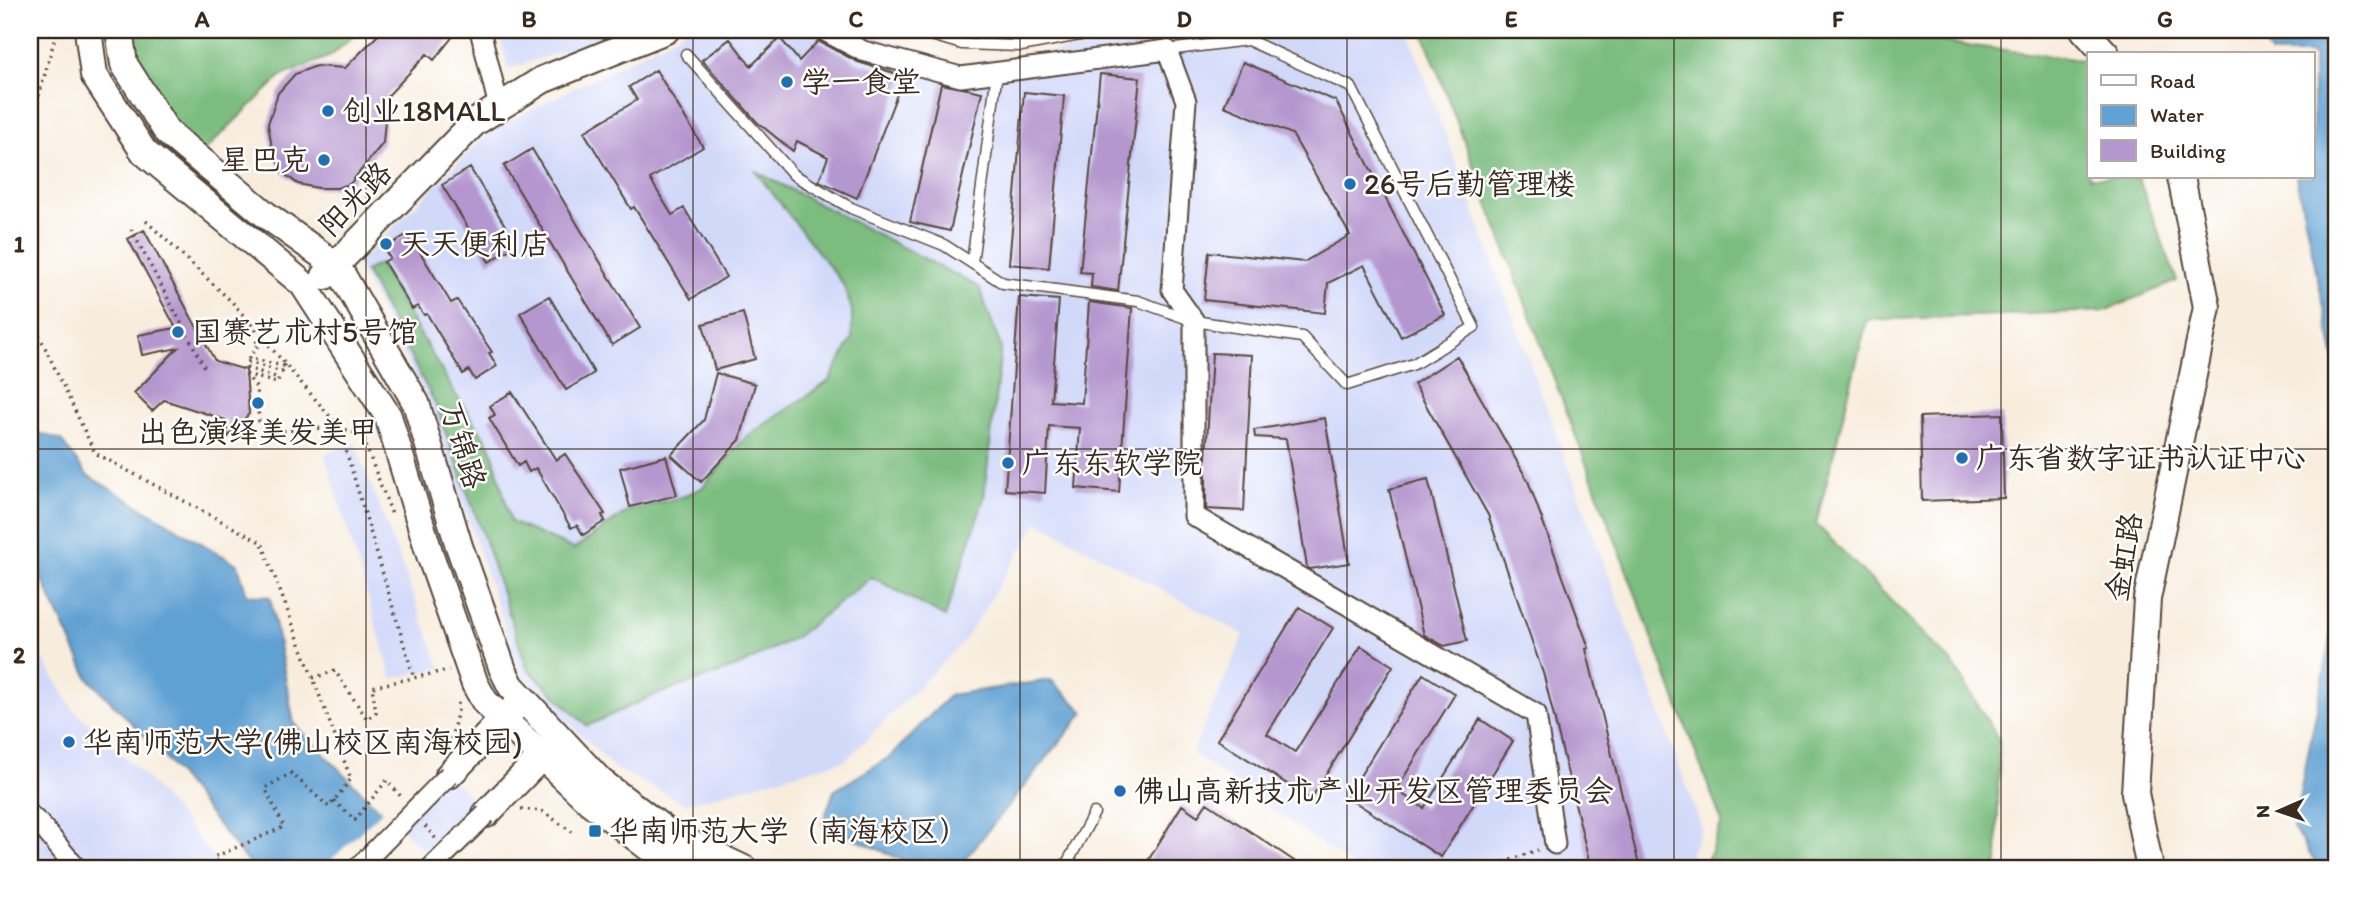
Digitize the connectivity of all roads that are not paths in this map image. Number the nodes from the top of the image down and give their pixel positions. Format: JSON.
{"nodes":[{"id":1,"x":88,"y":30,"type":"edge"},
{"id":2,"x":119,"y":30,"type":"edge"},
{"id":3,"x":480,"y":30,"type":"edge"},
{"id":4,"x":666,"y":30,"type":"edge"},
{"id":5,"x":823,"y":30,"type":"edge"},
{"id":6,"x":914,"y":30,"type":"edge"},
{"id":7,"x":1106,"y":30,"type":"edge"},
{"id":8,"x":2084,"y":30,"type":"edge"},
{"id":9,"x":1167,"y":50,"type":"junction"},
{"id":10,"x":2104,"y":52,"type":"edge"},
{"id":11,"x":686,"y":54,"type":"dead end"},
{"id":12,"x":997,"y":72,"type":"junction"},
{"id":13,"x":499,"y":107,"type":"junction"},
{"id":14,"x":2180,"y":178,"type":"edge"},
{"id":15,"x":972,"y":263,"type":"junction"},
{"id":16,"x":337,"y":266,"type":"junction"},
{"id":17,"x":308,"y":291,"type":"junction"},
{"id":18,"x":1194,"y":321,"type":"junction"},
{"id":19,"x":522,"y":699,"type":"junction"},
{"id":20,"x":502,"y":721,"type":"junction"},
{"id":21,"x":560,"y":738,"type":"junction"},
{"id":22,"x":541,"y":757,"type":"junction"},
{"id":23,"x":449,"y":775,"type":"joint"},
{"id":24,"x":1094,"y":813,"type":"dead end"},
{"id":25,"x":30,"y":814,"type":"edge"},
{"id":26,"x":486,"y":814,"type":"joint"},
{"id":27,"x":1555,"y":844,"type":"road end"},
{"id":28,"x":77,"y":869,"type":"edge"},
{"id":29,"x":357,"y":869,"type":"edge"},
{"id":30,"x":430,"y":869,"type":"edge"},
{"id":31,"x":690,"y":869,"type":"edge"},
{"id":32,"x":744,"y":869,"type":"edge"},
{"id":33,"x":1064,"y":869,"type":"edge"},
{"id":34,"x":2150,"y":869,"type":"edge"}],
"edges":[{"from":1,"to":17,"type":"street"},
{"from":2,"to":16,"type":"street","name":"万锦路"},
{"from":3,"to":13,"type":"street"},
{"from":4,"to":13,"type":"street","name":"阳光路"},
{"from":5,"to":12,"type":"street"},
{"from":6,"to":7,"type":"lane"},
{"from":8,"to":10,"type":"street"},
{"from":9,"to":12,"type":"street"},
{"from":9,"to":18,"type":"street"},
{"from":9,"to":18,"type":"lane"},
{"from":11,"to":15,"type":"lane"},
{"from":12,"to":15,"type":"lane"},
{"from":13,"to":16,"type":"street","name":"阳光路"},
{"from":14,"to":34,"type":"street","name":"金虹路"},
{"from":15,"to":18,"type":"lane"},
{"from":16,"to":17,"type":"street","name":"阳光路"},
{"from":16,"to":19,"type":"street","name":"万锦路"},
{"from":17,"to":20,"type":"street"},
{"from":18,"to":27,"type":"street"},
{"from":19,"to":20,"type":"street"},
{"from":19,"to":21,"type":"street","name":"万锦路"},
{"from":20,"to":22,"type":"street"},
{"from":20,"to":23,"type":"street"},
{"from":21,"to":22,"type":"street"},
{"from":21,"to":32,"type":"street","name":"万锦路"},
{"from":22,"to":26,"type":"street"},
{"from":22,"to":31,"type":"street"},
{"from":23,"to":29,"type":"street","bridge":true},
{"from":24,"to":33,"type":"lane"},
{"from":25,"to":28,"type":"street"},
{"from":26,"to":30,"type":"street","bridge":true}]}
